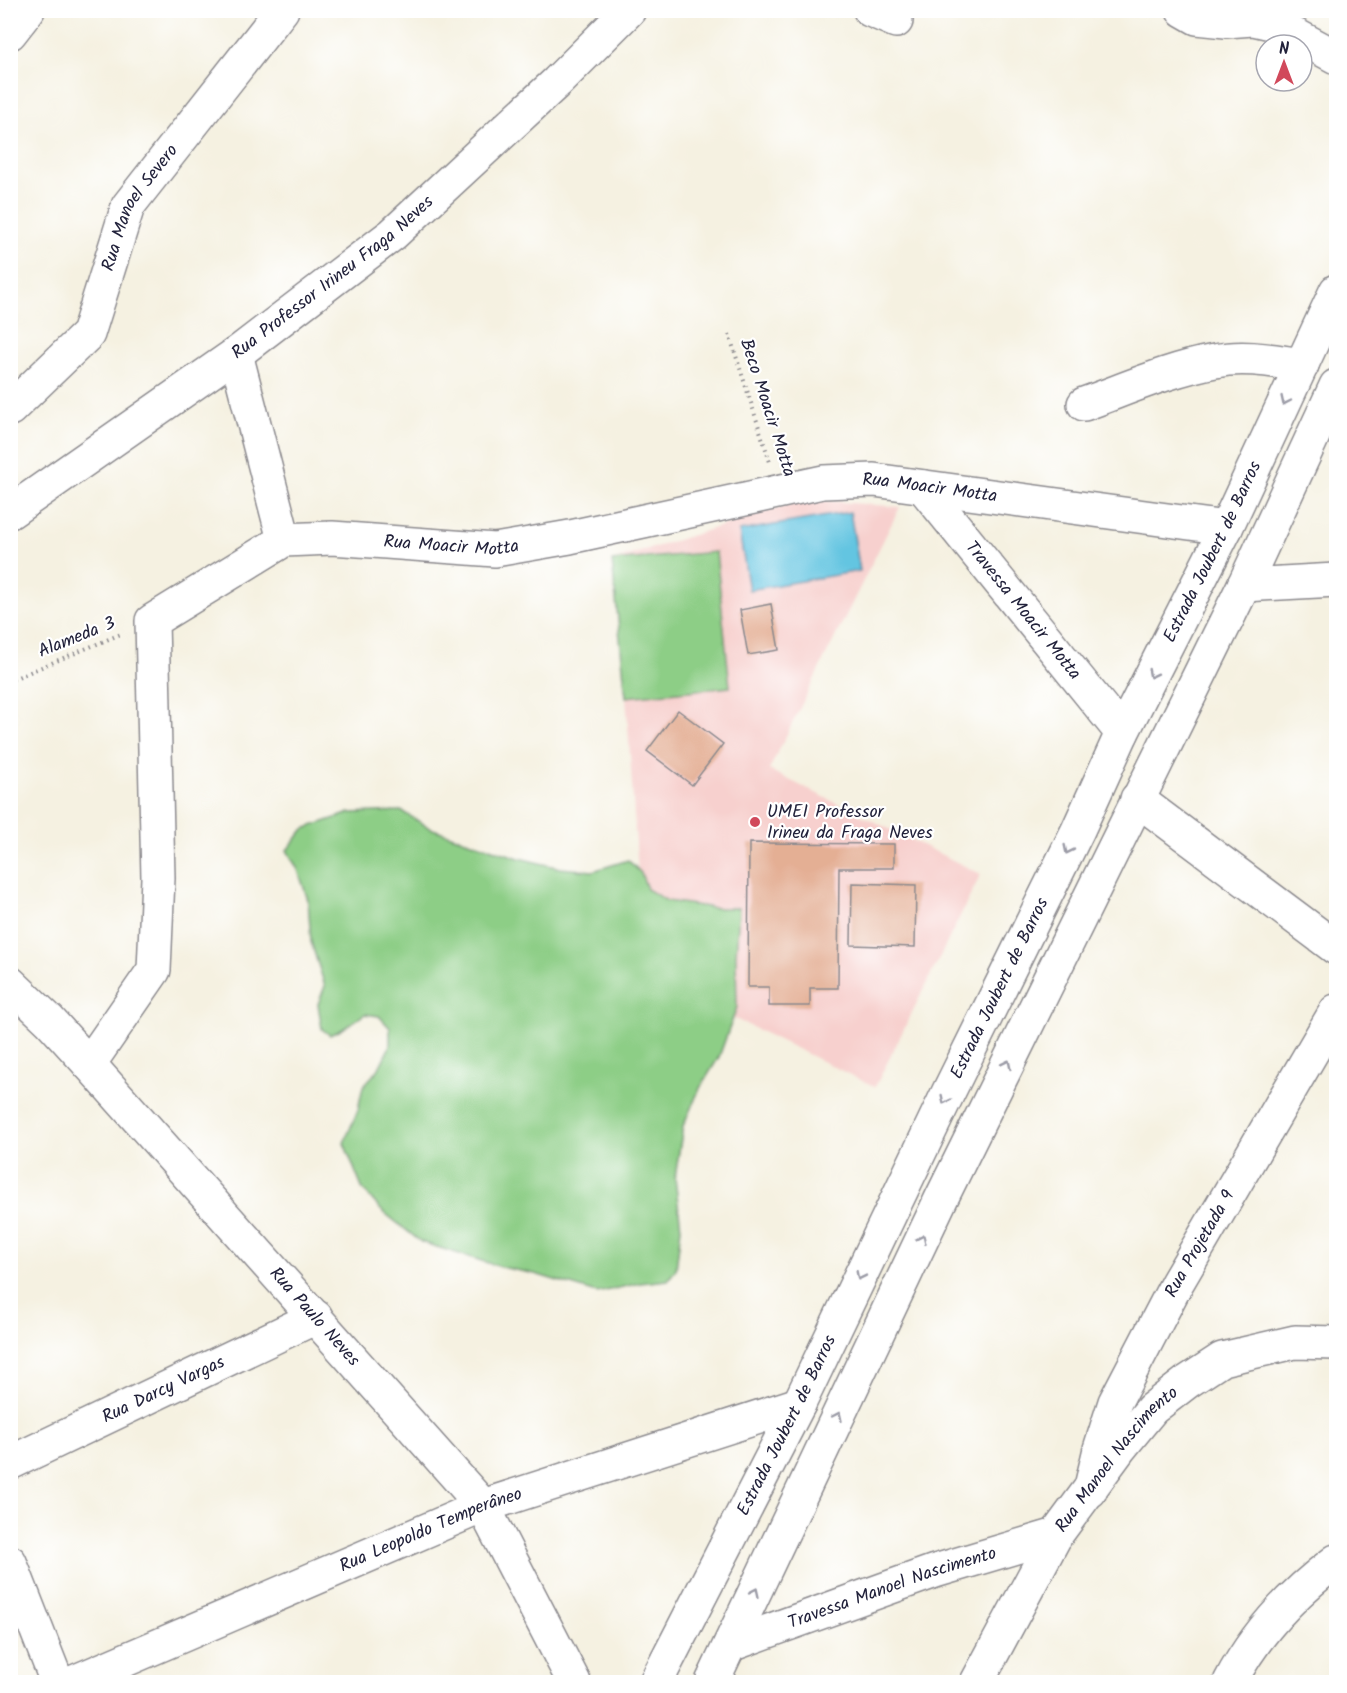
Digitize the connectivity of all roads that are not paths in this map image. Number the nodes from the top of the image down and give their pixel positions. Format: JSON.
{"nodes":[{"id":1,"x":28,"y":10,"type":"edge"},
{"id":2,"x":282,"y":10,"type":"edge"},
{"id":3,"x":629,"y":10,"type":"edge"},
{"id":4,"x":1183,"y":10,"type":"edge"},
{"id":5,"x":10,"y":33,"type":"edge"},
{"id":6,"x":1336,"y":57,"type":"edge"},
{"id":7,"x":1336,"y":291,"type":"edge"},
{"id":8,"x":236,"y":354,"type":"junction"},
{"id":9,"x":1302,"y":365,"type":"junction"},
{"id":10,"x":1336,"y":386,"type":"edge"},
{"id":11,"x":1084,"y":404,"type":"dead end"},
{"id":12,"x":10,"y":409,"type":"edge"},
{"id":13,"x":923,"y":487,"type":"junction"},
{"id":14,"x":10,"y":512,"type":"edge"},
{"id":15,"x":1226,"y":528,"type":"junction"},
{"id":16,"x":284,"y":540,"type":"junction"},
{"id":17,"x":1336,"y":580,"type":"edge"},
{"id":18,"x":1244,"y":585,"type":"junction"},
{"id":19,"x":1122,"y":733,"type":"junction"},
{"id":20,"x":1137,"y":799,"type":"junction"},
{"id":21,"x":1336,"y":948,"type":"edge"},
{"id":22,"x":10,"y":983,"type":"edge"},
{"id":23,"x":1336,"y":1011,"type":"edge"},
{"id":24,"x":89,"y":1064,"type":"junction"},
{"id":25,"x":316,"y":1317,"type":"junction"},
{"id":26,"x":1336,"y":1343,"type":"edge"},
{"id":27,"x":799,"y":1404,"type":"junction"},
{"id":28,"x":10,"y":1463,"type":"edge"},
{"id":29,"x":1090,"y":1491,"type":"junction"},
{"id":30,"x":483,"y":1506,"type":"junction"},
{"id":31,"x":1056,"y":1535,"type":"junction"},
{"id":32,"x":1336,"y":1561,"type":"edge"},
{"id":33,"x":10,"y":1562,"type":"edge"},
{"id":34,"x":730,"y":1645,"type":"junction"},
{"id":35,"x":652,"y":1677,"type":"edge"},
{"id":36,"x":57,"y":1683,"type":"edge"},
{"id":37,"x":74,"y":1683,"type":"edge"},
{"id":38,"x":574,"y":1683,"type":"edge"},
{"id":39,"x":712,"y":1683,"type":"edge"},
{"id":40,"x":977,"y":1683,"type":"edge"},
{"id":41,"x":1230,"y":1683,"type":"edge"}],
"edges":[{"from":1,"to":5,"type":"street"},
{"from":2,"to":12,"type":"street","name":"Rua Manoel Severo"},
{"from":3,"to":8,"type":"street","name":"Rua Professor Irineu Fraga Neves"},
{"from":4,"to":6,"type":"street"},
{"from":7,"to":9,"type":"street","name":"Estrada Joubert de Barros"},
{"from":8,"to":14,"type":"street","name":"Rua Professor Irineu Fraga Neves"},
{"from":8,"to":16,"type":"street"},
{"from":9,"to":11,"type":"street"},
{"from":9,"to":15,"type":"street","name":"Estrada Joubert de Barros","one_way":true},
{"from":10,"to":18,"type":"street"},
{"from":13,"to":15,"type":"street","name":"Rua Moacir Motta"},
{"from":13,"to":16,"type":"street","name":"Rua Moacir Motta"},
{"from":13,"to":19,"type":"street","name":"Travessa Moacir Motta"},
{"from":15,"to":19,"type":"street","name":"Estrada Joubert de Barros","one_way":true},
{"from":16,"to":24,"type":"street","name":"Rua Moacir Motta"},
{"from":17,"to":18,"type":"street"},
{"from":18,"to":20,"type":"street"},
{"from":19,"to":27,"type":"street","name":"Estrada Joubert de Barros","one_way":true},
{"from":20,"to":21,"type":"street"},
{"from":34,"to":20,"type":"street","one_way":true},
{"from":22,"to":24,"type":"street","name":"Rua Paulo Neves"},
{"from":23,"to":29,"type":"street","name":"Rua Projetada 9"},
{"from":24,"to":25,"type":"street","name":"Rua Paulo Neves"},
{"from":25,"to":28,"type":"street","name":"Rua Darcy Vargas"},
{"from":25,"to":30,"type":"street","name":"Rua Paulo Neves"},
{"from":26,"to":29,"type":"street","name":"Rua Manoel Nascimento"},
{"from":27,"to":30,"type":"street","name":"Rua Leopoldo Temperâneo"},
{"from":27,"to":35,"type":"street","name":"Estrada Joubert de Barros"},
{"from":29,"to":31,"type":"street","name":"Rua Manoel Nascimento"},
{"from":30,"to":37,"type":"street","name":"Rua Leopoldo Temperâneo"},
{"from":30,"to":38,"type":"street","name":"Rua Paulo Neves"},
{"from":31,"to":34,"type":"street","name":"Travessa Manoel Nascimento"},
{"from":31,"to":40,"type":"street","name":"Rua Manoel Nascimento"},
{"from":32,"to":41,"type":"street"},
{"from":33,"to":36,"type":"street"},
{"from":34,"to":39,"type":"street"}]}
